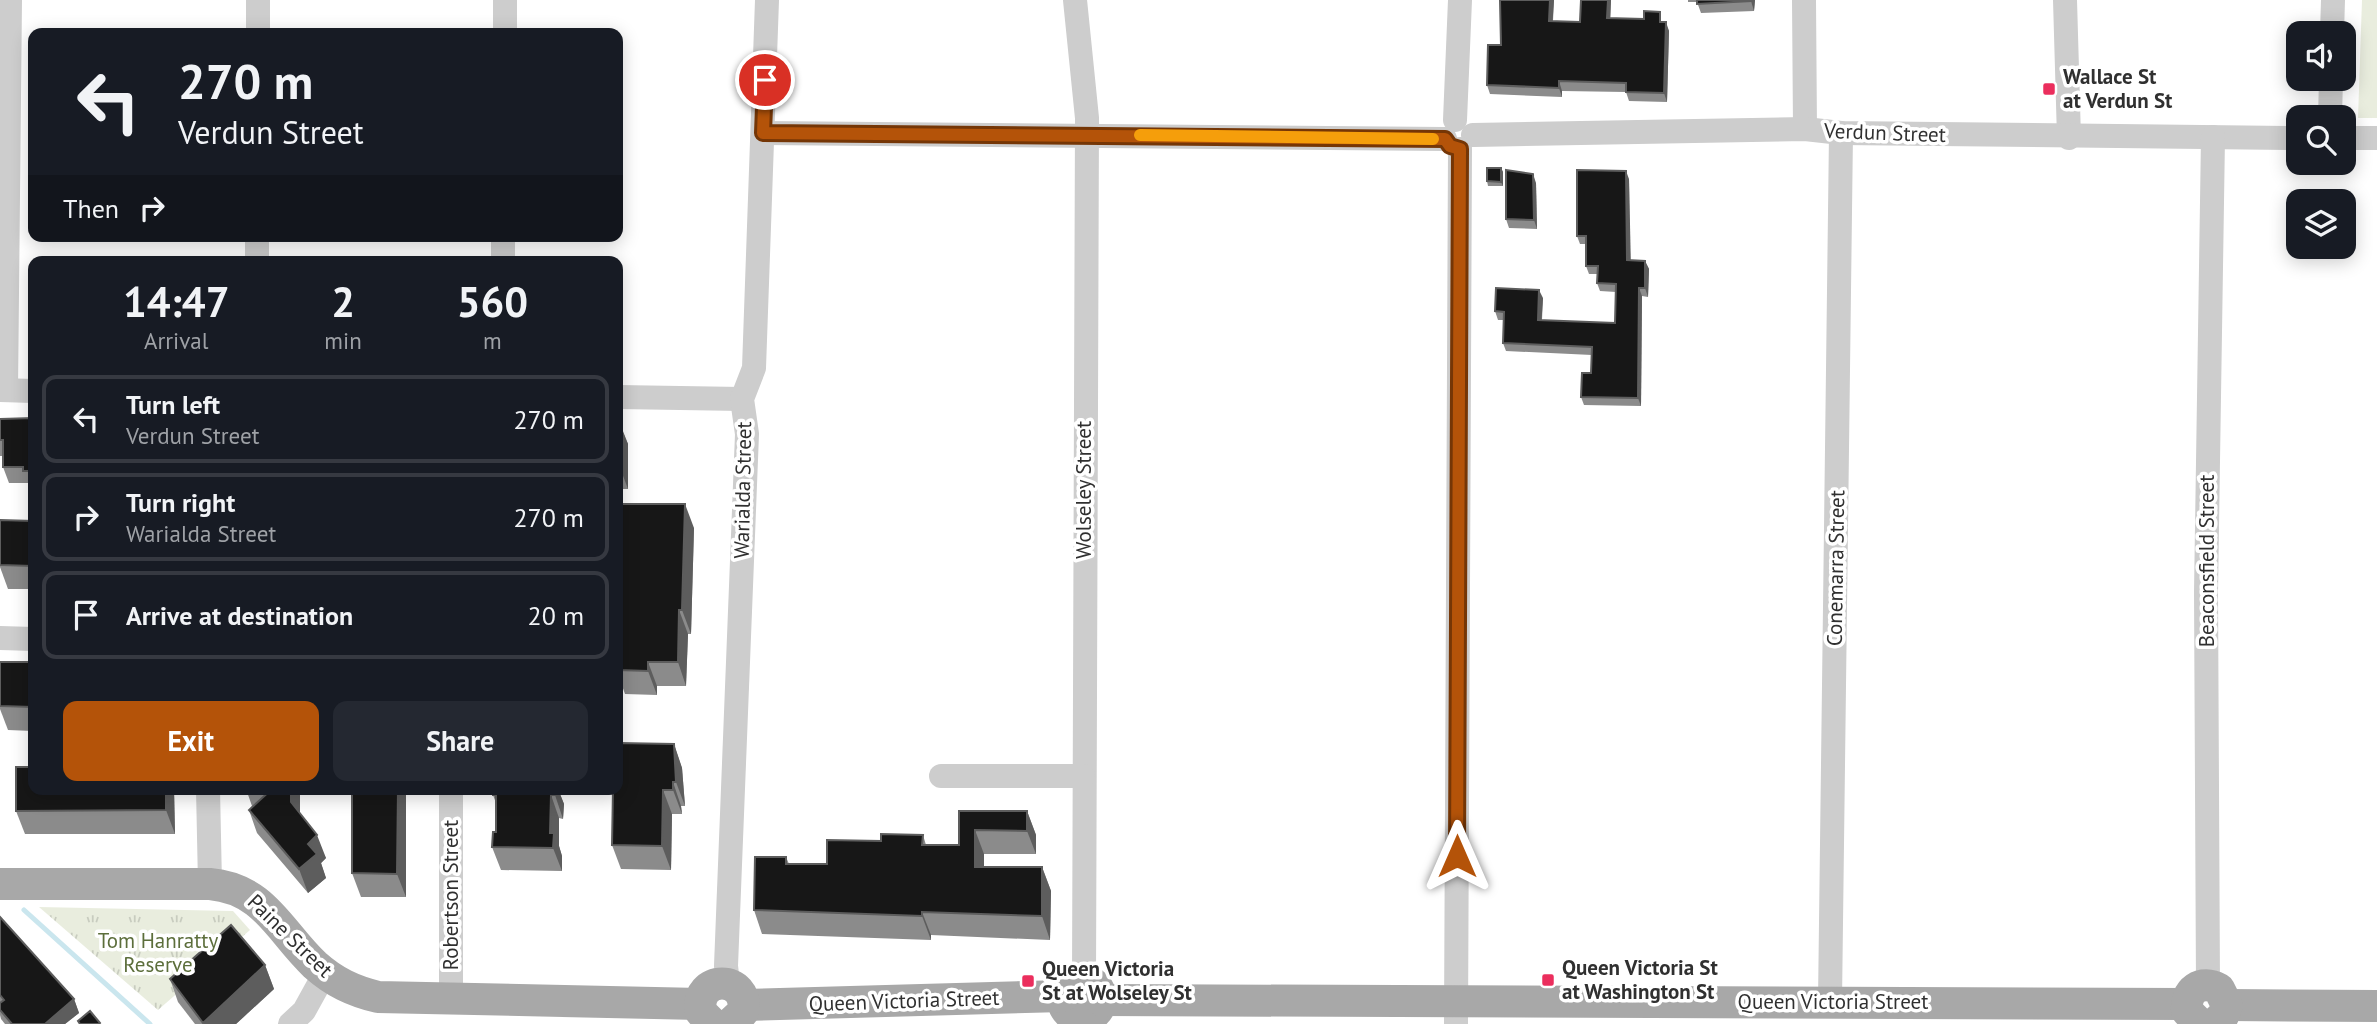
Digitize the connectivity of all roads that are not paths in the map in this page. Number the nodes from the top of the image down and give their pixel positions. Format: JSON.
{"nodes":[{"id":1,"x":10,"y":0,"type":"edge"},
{"id":2,"x":258,"y":0,"type":"edge"},
{"id":3,"x":505,"y":0,"type":"edge"},
{"id":4,"x":767,"y":0,"type":"edge"},
{"id":5,"x":1075,"y":0,"type":"edge"},
{"id":6,"x":1460,"y":0,"type":"edge"},
{"id":7,"x":1804,"y":0,"type":"edge"},
{"id":8,"x":2065,"y":0,"type":"edge"},
{"id":9,"x":2333,"y":0,"type":"edge"},
{"id":10,"x":2332,"y":21,"type":"edge"},
{"id":11,"x":258,"y":28,"type":"edge"},
{"id":12,"x":505,"y":28,"type":"edge"},
{"id":13,"x":1805,"y":129,"type":"junction"},
{"id":14,"x":763,"y":133,"type":"junction"},
{"id":15,"x":1841,"y":133,"type":"junction"},
{"id":16,"x":1086,"y":134,"type":"junction"},
{"id":17,"x":1458,"y":136,"type":"junction"},
{"id":18,"x":2213,"y":137,"type":"junction"},
{"id":19,"x":2069,"y":138,"type":"junction"},
{"id":20,"x":2286,"y":138,"type":"edge"},
{"id":21,"x":2356,"y":138,"type":"edge"},
{"id":22,"x":2377,"y":138,"type":"edge"},
{"id":23,"x":3,"y":390,"type":"edge"},
{"id":24,"x":28,"y":391,"type":"edge"},
{"id":25,"x":623,"y":397,"type":"edge"},
{"id":26,"x":742,"y":399,"type":"junction"},
{"id":27,"x":0,"y":639,"type":"edge"},
{"id":28,"x":28,"y":639,"type":"edge"},
{"id":29,"x":941,"y":776,"type":"dead end"},
{"id":30,"x":1083,"y":776,"type":"junction"},
{"id":31,"x":208,"y":795,"type":"edge"},
{"id":32,"x":451,"y":795,"type":"edge"},
{"id":33,"x":0,"y":884,"type":"edge"},
{"id":34,"x":210,"y":884,"type":"junction"},
{"id":35,"x":325,"y":973,"type":"junction"},
{"id":36,"x":451,"y":1001,"type":"junction"},
{"id":37,"x":1830,"y":1002,"type":"junction"},
{"id":38,"x":734,"y":1004,"type":"edge"},
{"id":39,"x":1082,"y":1004,"type":"edge"},
{"id":40,"x":2377,"y":1006,"type":"edge"},
{"id":41,"x":2207,"y":1008,"type":"edge"},
{"id":42,"x":1456,"y":1013,"type":"edge"},
{"id":43,"x":706,"y":1014,"type":"edge"},
{"id":44,"x":290,"y":1024,"type":"edge"}],
"edges":[{"from":1,"to":23,"type":"street"},
{"from":2,"to":11,"type":"street"},
{"from":3,"to":12,"type":"street"},
{"from":4,"to":14,"type":"street","name":"Warialda Street"},
{"from":5,"to":16,"type":"street","name":"Wolseley Street"},
{"from":6,"to":17,"type":"street"},
{"from":7,"to":13,"type":"street"},
{"from":8,"to":19,"type":"street"},
{"from":9,"to":10,"type":"street"},
{"from":13,"to":15,"type":"street","name":"Verdun Street"},
{"from":13,"to":17,"type":"street","name":"Verdun Street"},
{"from":14,"to":16,"type":"street","name":"Verdun Street"},
{"from":14,"to":26,"type":"street","name":"Warialda Street"},
{"from":15,"to":19,"type":"street","name":"Verdun Street"},
{"from":15,"to":37,"type":"street","name":"Conemarra Street"},
{"from":16,"to":17,"type":"street","name":"Verdun Street"},
{"from":16,"to":30,"type":"street","name":"Wolseley Street"},
{"from":17,"to":42,"type":"street"},
{"from":18,"to":19,"type":"street","name":"Verdun Street"},
{"from":18,"to":20,"type":"street","name":"Verdun Street"},
{"from":18,"to":41,"type":"street","name":"Beaconsfield Street"},
{"from":21,"to":22,"type":"street"},
{"from":23,"to":24,"type":"street"},
{"from":25,"to":26,"type":"street"},
{"from":26,"to":38,"type":"street","name":"Warialda Street"},
{"from":27,"to":28,"type":"street"},
{"from":29,"to":30,"type":"street"},
{"from":30,"to":39,"type":"street","name":"Wolseley Street"},
{"from":31,"to":34,"type":"street"},
{"from":32,"to":36,"type":"street","name":"Robertson Street"},
{"from":33,"to":34,"type":"main road","name":"Paine Street"},
{"from":34,"to":35,"type":"main road","name":"Paine Street"},
{"from":35,"to":36,"type":"main road","name":"Paine Street"},
{"from":35,"to":44,"type":"street"},
{"from":36,"to":43,"type":"main road"},
{"from":37,"to":41,"type":"main road","name":"Queen Victoria Street"},
{"from":37,"to":42,"type":"main road","name":"Queen Victoria Street"},
{"from":38,"to":39,"type":"main road","name":"Queen Victoria Street"},
{"from":38,"to":43,"type":"main road"},
{"from":39,"to":42,"type":"main road","name":"Queen Victoria Street"},
{"from":40,"to":41,"type":"main road","name":"Queen Victoria Street"}]}
